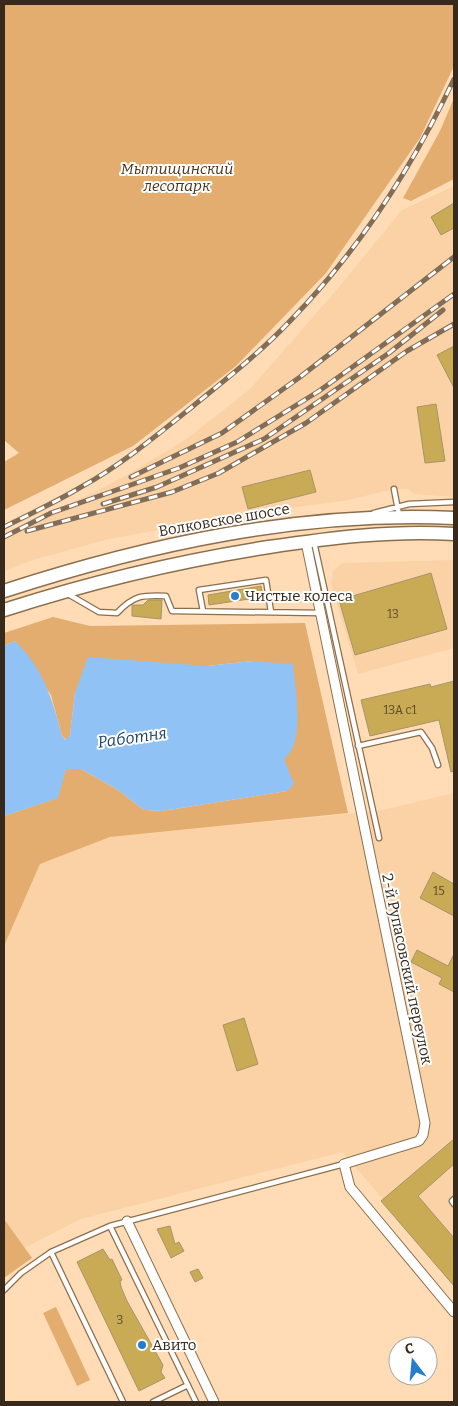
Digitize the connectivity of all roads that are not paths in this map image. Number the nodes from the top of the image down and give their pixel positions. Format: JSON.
{"nodes":[{"id":1,"x":394,"y":489,"type":"dead end"},
{"id":2,"x":454,"y":502,"type":"edge"},
{"id":3,"x":399,"y":511,"type":"junction"},
{"id":4,"x":454,"y":518,"type":"edge"},
{"id":5,"x":454,"y":534,"type":"edge"},
{"id":6,"x":310,"y":541,"type":"junction"},
{"id":7,"x":4,"y":591,"type":"edge"},
{"id":8,"x":62,"y":591,"type":"junction"},
{"id":9,"x":4,"y":610,"type":"edge"},
{"id":10,"x":203,"y":612,"type":"junction"},
{"id":11,"x":271,"y":612,"type":"junction"},
{"id":12,"x":320,"y":613,"type":"junction"},
{"id":13,"x":358,"y":746,"type":"junction"},
{"id":14,"x":438,"y":765,"type":"dead end"},
{"id":15,"x":379,"y":838,"type":"dead end"},
{"id":16,"x":344,"y":1164,"type":"junction"},
{"id":17,"x":454,"y":1199,"type":"edge"},
{"id":18,"x":454,"y":1204,"type":"edge"},
{"id":19,"x":127,"y":1221,"type":"junction"},
{"id":20,"x":110,"y":1226,"type":"junction"},
{"id":21,"x":52,"y":1252,"type":"junction"},
{"id":22,"x":4,"y":1290,"type":"edge"},
{"id":23,"x":454,"y":1312,"type":"edge"},
{"id":24,"x":188,"y":1385,"type":"junction"},
{"id":25,"x":123,"y":1402,"type":"edge"},
{"id":26,"x":153,"y":1402,"type":"edge"},
{"id":27,"x":196,"y":1402,"type":"edge"},
{"id":28,"x":214,"y":1402,"type":"edge"}],
"edges":[{"from":1,"to":3,"type":"lane"},
{"from":2,"to":3,"type":"lane"},
{"from":3,"to":4,"type":"main road","name":"Волковское шоссе"},
{"from":3,"to":7,"type":"main road","name":"Волковское шоссе"},
{"from":5,"to":6,"type":"main road"},
{"from":6,"to":8,"type":"main road"},
{"from":6,"to":12,"type":"street","name":"2-й Рупасовский переулок"},
{"from":6,"to":13,"type":"lane"},
{"from":8,"to":9,"type":"main road"},
{"from":8,"to":10,"type":"lane"},
{"from":10,"to":11,"type":"lane"},
{"from":10,"to":11,"type":"lane"},
{"from":11,"to":12,"type":"lane"},
{"from":12,"to":16,"type":"street","name":"2-й Рупасовский переулок"},
{"from":13,"to":14,"type":"lane"},
{"from":13,"to":15,"type":"lane"},
{"from":16,"to":19,"type":"lane"},
{"from":16,"to":23,"type":"street"},
{"from":17,"to":18,"type":"lane"},
{"from":19,"to":20,"type":"lane"},
{"from":19,"to":28,"type":"street"},
{"from":20,"to":21,"type":"lane"},
{"from":20,"to":24,"type":"lane"},
{"from":21,"to":22,"type":"lane"},
{"from":21,"to":25,"type":"lane"},
{"from":24,"to":26,"type":"lane"},
{"from":24,"to":27,"type":"lane"}]}
